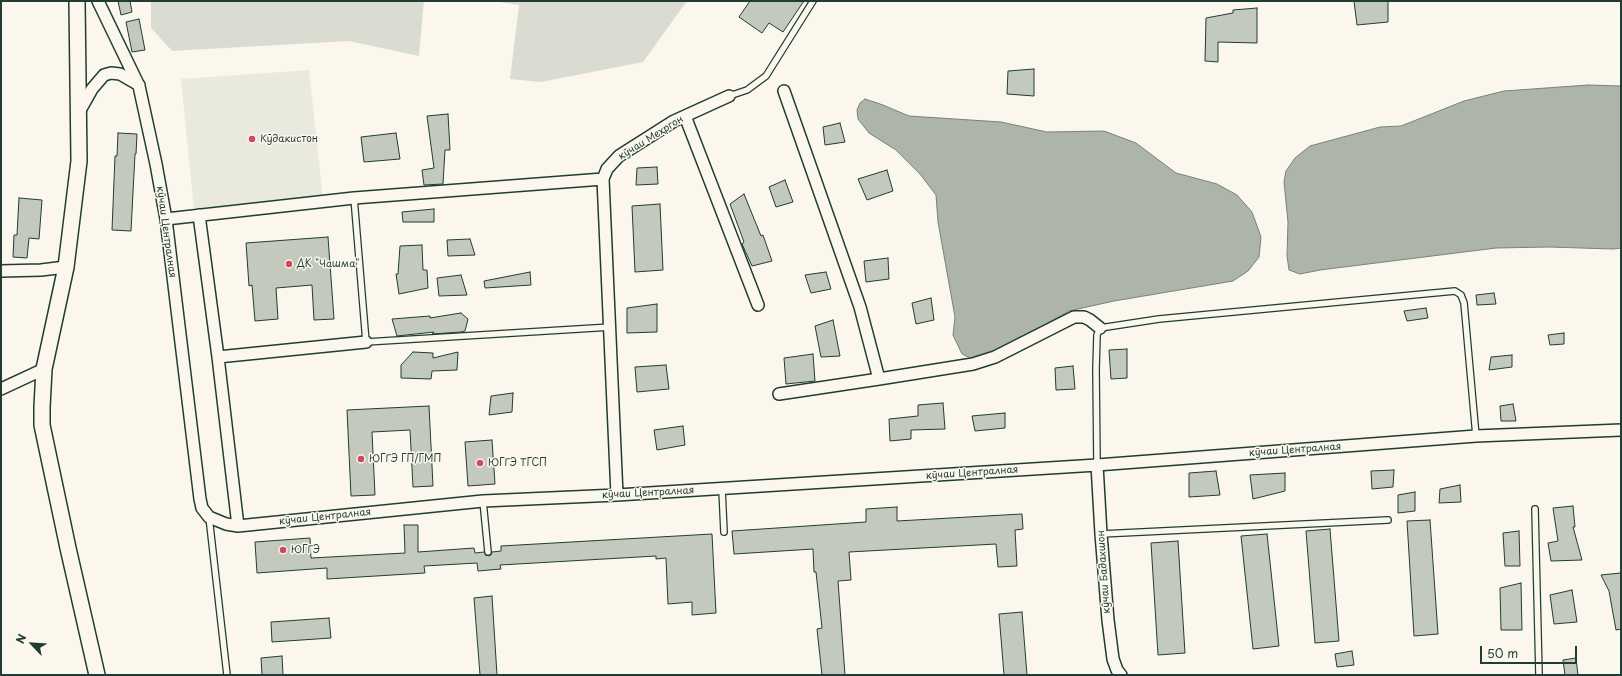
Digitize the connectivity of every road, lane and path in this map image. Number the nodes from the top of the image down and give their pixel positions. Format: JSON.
{"nodes":[{"id":1,"x":77,"y":1,"type":"edge"},
{"id":2,"x":98,"y":1,"type":"edge"},
{"id":3,"x":813,"y":1,"type":"edge"},
{"id":4,"x":139,"y":86,"type":"junction"},
{"id":5,"x":784,"y":91,"type":"dead end"},
{"id":6,"x":729,"y":96,"type":"joint"},
{"id":7,"x":79,"y":112,"type":"junction"},
{"id":8,"x":685,"y":116,"type":"junction"},
{"id":9,"x":603,"y":179,"type":"junction"},
{"id":10,"x":354,"y":198,"type":"junction"},
{"id":11,"x":199,"y":215,"type":"junction"},
{"id":12,"x":166,"y":219,"type":"junction"},
{"id":13,"x":66,"y":267,"type":"junction"},
{"id":14,"x":1,"y":272,"type":"edge"},
{"id":15,"x":758,"y":305,"type":"dead end"},
{"id":16,"x":611,"y":327,"type":"junction"},
{"id":17,"x":1100,"y":328,"type":"junction"},
{"id":18,"x":366,"y":342,"type":"junction"},
{"id":19,"x":218,"y":357,"type":"junction"},
{"id":20,"x":44,"y":369,"type":"junction"},
{"id":21,"x":879,"y":379,"type":"junction"},
{"id":22,"x":1,"y":389,"type":"edge"},
{"id":23,"x":779,"y":394,"type":"dead end"},
{"id":24,"x":1621,"y":430,"type":"edge"},
{"id":25,"x":1476,"y":436,"type":"junction"},
{"id":26,"x":1097,"y":465,"type":"junction"},
{"id":27,"x":722,"y":489,"type":"junction"},
{"id":28,"x":617,"y":495,"type":"junction"},
{"id":29,"x":483,"y":501,"type":"junction"},
{"id":30,"x":1535,"y":509,"type":"dead end"},
{"id":31,"x":209,"y":517,"type":"junction"},
{"id":32,"x":1388,"y":520,"type":"dead end"},
{"id":33,"x":238,"y":526,"type":"junction"},
{"id":34,"x":724,"y":532,"type":"dead end"},
{"id":35,"x":1101,"y":534,"type":"junction"},
{"id":36,"x":488,"y":552,"type":"dead end"},
{"id":37,"x":97,"y":675,"type":"edge"},
{"id":38,"x":227,"y":675,"type":"edge"},
{"id":39,"x":1121,"y":675,"type":"edge"},
{"id":40,"x":1539,"y":675,"type":"edge"}],
"edges":[{"from":1,"to":7,"type":"main road"},
{"from":2,"to":4,"type":"street","name":"кӯчаи Централная"},
{"from":3,"to":6,"type":"lane"},
{"from":4,"to":7,"type":"street"},
{"from":4,"to":12,"type":"street","name":"кӯчаи Централная"},
{"from":5,"to":21,"type":"street"},
{"from":6,"to":8,"type":"street","name":"кӯчаи Меҳргон"},
{"from":7,"to":13,"type":"main road"},
{"from":8,"to":9,"type":"street","name":"кӯчаи Меҳргон"},
{"from":8,"to":15,"type":"street"},
{"from":9,"to":10,"type":"street"},
{"from":9,"to":16,"type":"street"},
{"from":10,"to":11,"type":"street"},
{"from":10,"to":18,"type":"lane"},
{"from":11,"to":12,"type":"street"},
{"from":11,"to":19,"type":"street"},
{"from":12,"to":31,"type":"street","name":"кӯчаи Централная"},
{"from":13,"to":14,"type":"street"},
{"from":13,"to":20,"type":"main road"},
{"from":16,"to":18,"type":"lane"},
{"from":16,"to":28,"type":"street"},
{"from":17,"to":21,"type":"street"},
{"from":17,"to":25,"type":"lane"},
{"from":17,"to":26,"type":"lane"},
{"from":18,"to":19,"type":"street"},
{"from":19,"to":33,"type":"street"},
{"from":20,"to":22,"type":"street"},
{"from":20,"to":37,"type":"main road"},
{"from":21,"to":23,"type":"street"},
{"from":24,"to":25,"type":"street","name":"кӯчаи Централная"},
{"from":25,"to":26,"type":"street","name":"кӯчаи Централная"},
{"from":26,"to":27,"type":"street","name":"кӯчаи Централная"},
{"from":26,"to":35,"type":"street","name":"кӯчаи Бадахшон"},
{"from":27,"to":28,"type":"street","name":"кӯчаи Централная"},
{"from":27,"to":34,"type":"lane"},
{"from":28,"to":29,"type":"street","name":"кӯчаи Централная"},
{"from":29,"to":33,"type":"street","name":"кӯчаи Централная"},
{"from":29,"to":36,"type":"lane"},
{"from":30,"to":40,"type":"lane"},
{"from":31,"to":33,"type":"street","name":"кӯчаи Централная"},
{"from":31,"to":38,"type":"lane"},
{"from":32,"to":35,"type":"lane"},
{"from":35,"to":39,"type":"street","name":"кӯчаи Бадахшон"}]}
